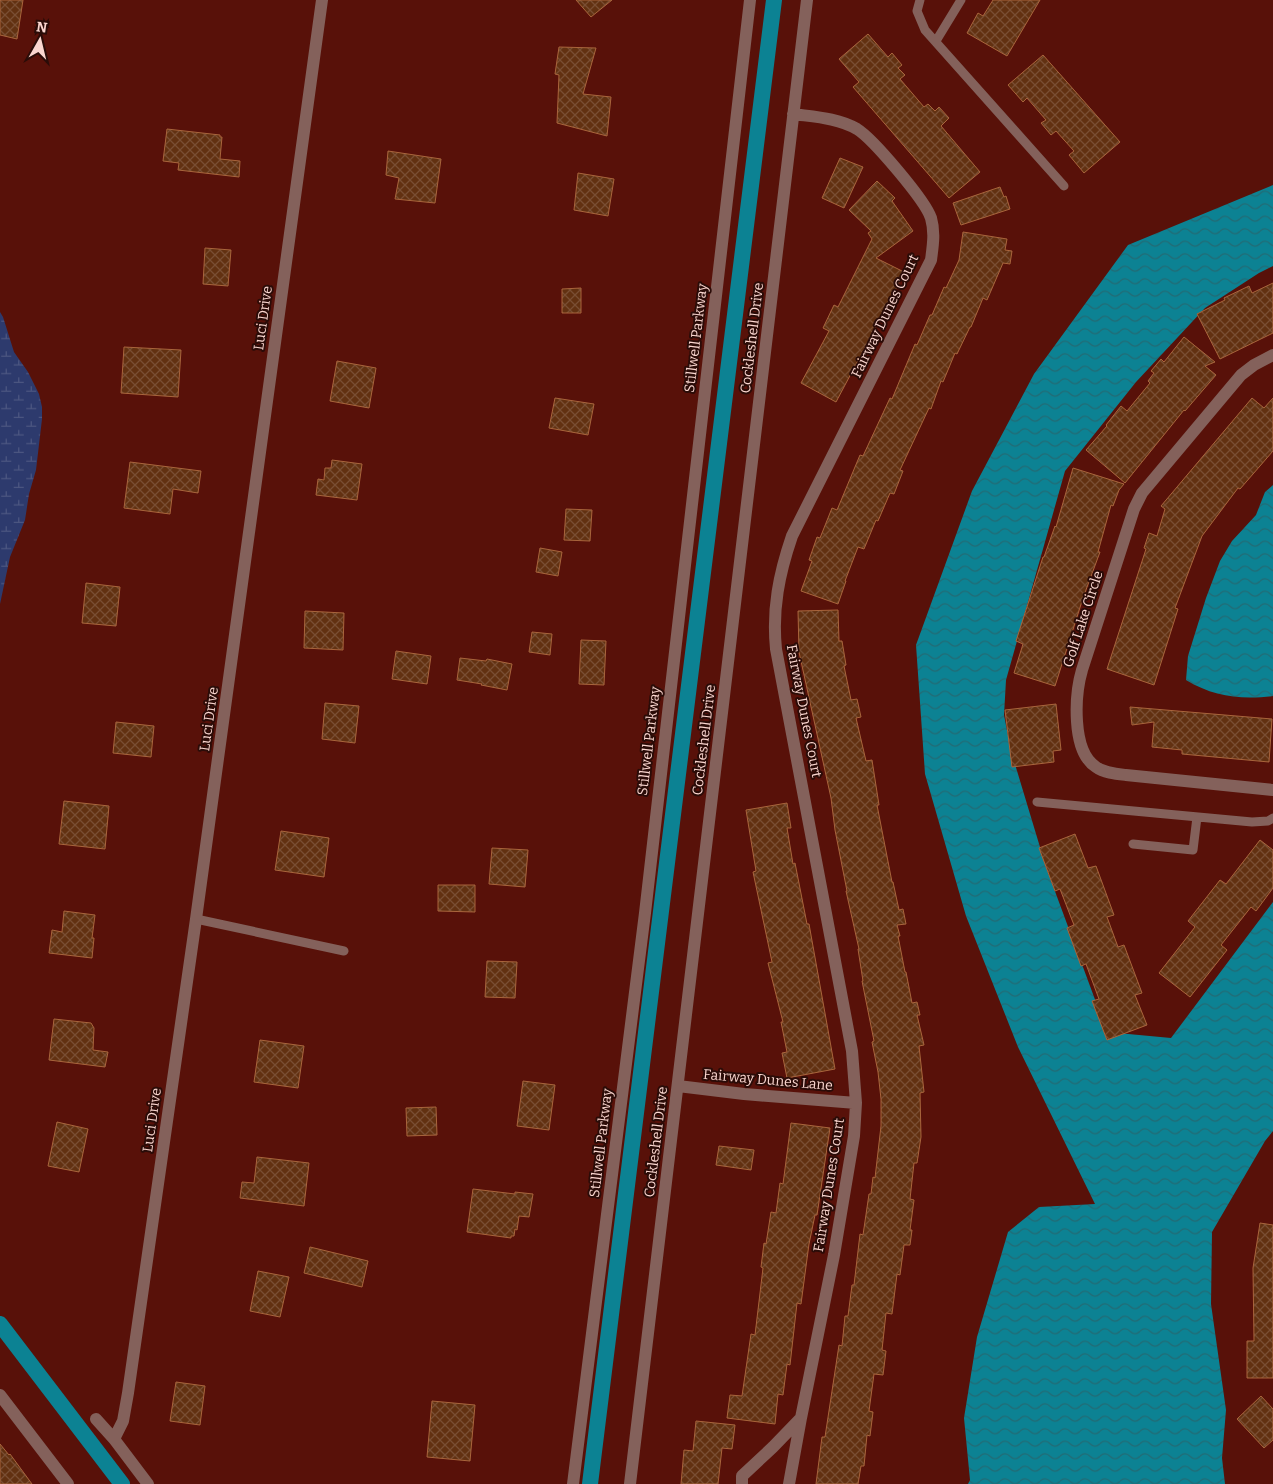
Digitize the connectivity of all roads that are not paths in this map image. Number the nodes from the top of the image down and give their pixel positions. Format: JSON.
{"nodes":[{"id":1,"x":322,"y":0,"type":"edge"},
{"id":2,"x":750,"y":0,"type":"edge"},
{"id":3,"x":807,"y":0,"type":"edge"},
{"id":4,"x":920,"y":0,"type":"edge"},
{"id":5,"x":961,"y":0,"type":"edge"},
{"id":6,"x":936,"y":42,"type":"junction"},
{"id":7,"x":793,"y":114,"type":"junction"},
{"id":8,"x":1064,"y":186,"type":"dead end"},
{"id":9,"x":1273,"y":355,"type":"edge"},
{"id":10,"x":1273,"y":790,"type":"edge"},
{"id":11,"x":1037,"y":802,"type":"dead end"},
{"id":12,"x":1197,"y":817,"type":"junction"},
{"id":13,"x":1273,"y":818,"type":"edge"},
{"id":14,"x":1134,"y":844,"type":"dead end"},
{"id":15,"x":196,"y":919,"type":"junction"},
{"id":16,"x":344,"y":951,"type":"dead end"},
{"id":17,"x":678,"y":1086,"type":"junction"},
{"id":18,"x":856,"y":1103,"type":"junction"},
{"id":19,"x":0,"y":1395,"type":"edge"},
{"id":20,"x":800,"y":1418,"type":"junction"},
{"id":21,"x":96,"y":1419,"type":"dead end"},
{"id":22,"x":114,"y":1439,"type":"junction"},
{"id":23,"x":68,"y":1484,"type":"edge"},
{"id":24,"x":148,"y":1484,"type":"edge"},
{"id":25,"x":573,"y":1484,"type":"edge"},
{"id":26,"x":630,"y":1484,"type":"edge"},
{"id":27,"x":742,"y":1484,"type":"edge"},
{"id":28,"x":789,"y":1484,"type":"edge"}],
"edges":[{"from":1,"to":15,"type":"street","name":"Luci Drive"},
{"from":2,"to":25,"type":"street","name":"Stillwell Parkway"},
{"from":3,"to":7,"type":"street","name":"Cockleshell Drive"},
{"from":4,"to":6,"type":"lane"},
{"from":5,"to":6,"type":"lane"},
{"from":6,"to":8,"type":"lane"},
{"from":7,"to":17,"type":"street","name":"Cockleshell Drive"},
{"from":7,"to":18,"type":"street","name":"Fairway Dunes Court"},
{"from":9,"to":10,"type":"street","name":"Golf Lake Circle"},
{"from":11,"to":12,"type":"lane"},
{"from":12,"to":13,"type":"lane"},
{"from":12,"to":14,"type":"lane"},
{"from":15,"to":16,"type":"lane"},
{"from":15,"to":22,"type":"street","name":"Luci Drive"},
{"from":17,"to":18,"type":"street","name":"Fairway Dunes Lane"},
{"from":17,"to":26,"type":"street","name":"Cockleshell Drive"},
{"from":18,"to":20,"type":"street","name":"Fairway Dunes Court"},
{"from":19,"to":23,"type":"street"},
{"from":20,"to":27,"type":"street"},
{"from":20,"to":28,"type":"street","name":"Fairway Dunes Court"},
{"from":21,"to":22,"type":"street"},
{"from":22,"to":24,"type":"street"}]}
